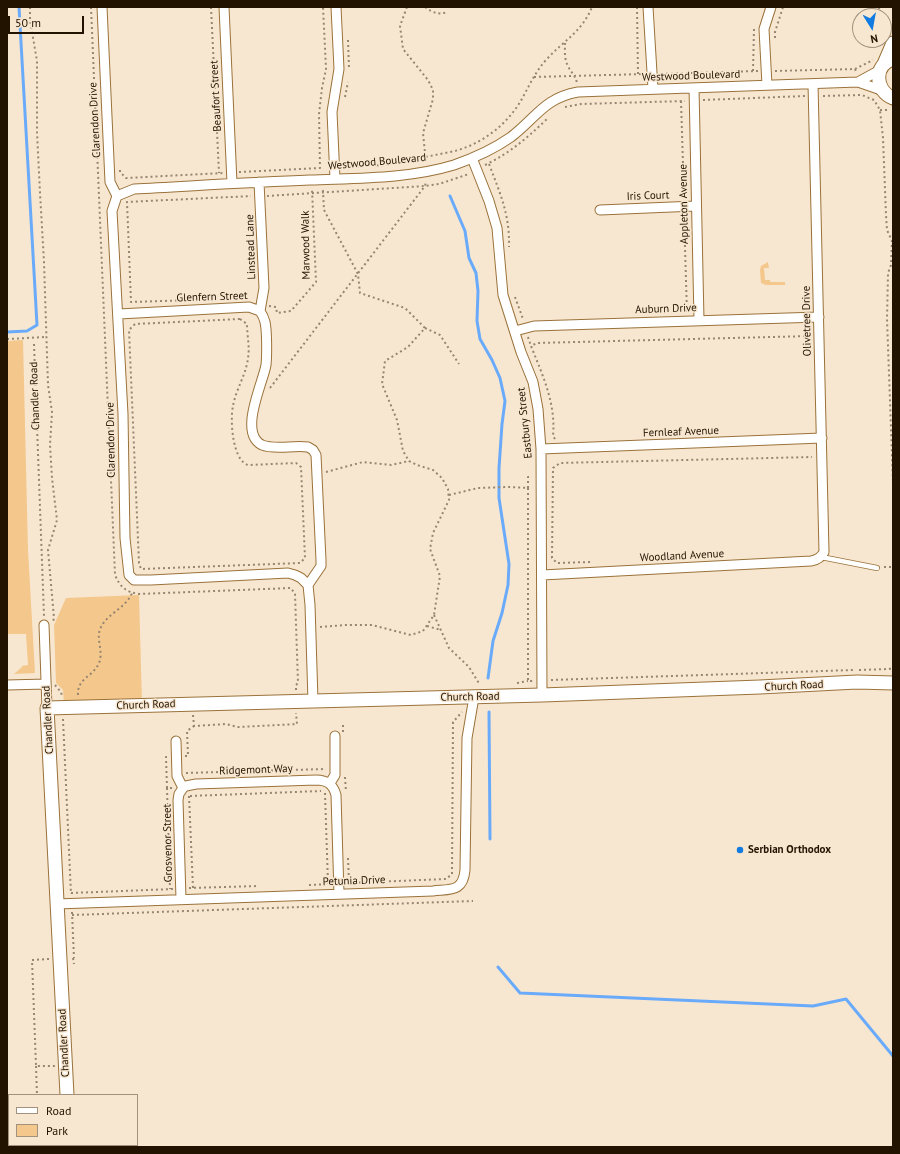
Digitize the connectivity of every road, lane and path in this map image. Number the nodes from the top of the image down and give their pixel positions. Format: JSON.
{"nodes":[{"id":1,"x":30,"y":7,"type":"edge"},
{"id":2,"x":91,"y":7,"type":"edge"},
{"id":3,"x":102,"y":7,"type":"edge"},
{"id":4,"x":211,"y":7,"type":"edge"},
{"id":5,"x":224,"y":7,"type":"edge"},
{"id":6,"x":323,"y":7,"type":"edge"},
{"id":7,"x":336,"y":7,"type":"edge"},
{"id":8,"x":407,"y":7,"type":"edge"},
{"id":9,"x":424,"y":7,"type":"edge"},
{"id":10,"x":592,"y":7,"type":"edge"},
{"id":11,"x":637,"y":7,"type":"edge"},
{"id":12,"x":648,"y":7,"type":"edge"},
{"id":13,"x":771,"y":7,"type":"edge"},
{"id":14,"x":783,"y":7,"type":"edge"},
{"id":15,"x":448,"y":12,"type":"dead end"},
{"id":16,"x":565,"y":43,"type":"junction"},
{"id":17,"x":893,"y":43,"type":"edge"},
{"id":18,"x":774,"y":44,"type":"dead end"},
{"id":19,"x":775,"y":64,"type":"dead end"},
{"id":20,"x":886,"y":65,"type":"edge"},
{"id":21,"x":771,"y":71,"type":"junction"},
{"id":22,"x":653,"y":74,"type":"junction"},
{"id":23,"x":638,"y":75,"type":"junction"},
{"id":24,"x":576,"y":76,"type":"junction"},
{"id":25,"x":534,"y":78,"type":"junction"},
{"id":26,"x":858,"y":82,"type":"junction"},
{"id":27,"x":813,"y":84,"type":"junction"},
{"id":28,"x":767,"y":85,"type":"junction"},
{"id":29,"x":694,"y":88,"type":"junction"},
{"id":30,"x":653,"y":89,"type":"junction"},
{"id":31,"x":578,"y":92,"type":"junction"},
{"id":32,"x":887,"y":94,"type":"edge"},
{"id":33,"x":813,"y":96,"type":"junction"},
{"id":34,"x":893,"y":106,"type":"edge"},
{"id":35,"x":893,"y":109,"type":"edge"},
{"id":36,"x":880,"y":110,"type":"junction"},
{"id":37,"x":425,"y":157,"type":"junction"},
{"id":38,"x":472,"y":158,"type":"junction"},
{"id":39,"x":343,"y":163,"type":"dead end"},
{"id":40,"x":428,"y":171,"type":"junction"},
{"id":41,"x":120,"y":172,"type":"dead end"},
{"id":42,"x":232,"y":172,"type":"junction"},
{"id":43,"x":218,"y":173,"type":"junction"},
{"id":44,"x":335,"y":179,"type":"junction"},
{"id":45,"x":312,"y":180,"type":"junction"},
{"id":46,"x":260,"y":182,"type":"junction"},
{"id":47,"x":232,"y":183,"type":"junction"},
{"id":48,"x":117,"y":196,"type":"junction"},
{"id":49,"x":696,"y":206,"type":"junction"},
{"id":50,"x":600,"y":210,"type":"dead end"},
{"id":51,"x":358,"y":274,"type":"junction"},
{"id":52,"x":260,"y":311,"type":"junction"},
{"id":53,"x":119,"y":314,"type":"junction"},
{"id":54,"x":814,"y":317,"type":"junction"},
{"id":55,"x":699,"y":320,"type":"junction"},
{"id":56,"x":425,"y":328,"type":"junction"},
{"id":57,"x":515,"y":331,"type":"junction"},
{"id":58,"x":46,"y":337,"type":"junction"},
{"id":59,"x":7,"y":339,"type":"edge"},
{"id":60,"x":34,"y":344,"type":"dead end"},
{"id":61,"x":459,"y":364,"type":"dead end"},
{"id":62,"x":268,"y":391,"type":"dead end"},
{"id":63,"x":818,"y":438,"type":"junction"},
{"id":64,"x":558,"y":442,"type":"dead end"},
{"id":65,"x":541,"y":449,"type":"junction"},
{"id":66,"x":409,"y":461,"type":"junction"},
{"id":67,"x":317,"y":474,"type":"junction"},
{"id":68,"x":893,"y":483,"type":"edge"},
{"id":69,"x":449,"y":495,"type":"junction"},
{"id":70,"x":821,"y":556,"type":"junction"},
{"id":71,"x":597,"y":562,"type":"dead end"},
{"id":72,"x":300,"y":563,"type":"joint"},
{"id":73,"x":877,"y":568,"type":"dead end"},
{"id":74,"x":542,"y":575,"type":"junction"},
{"id":75,"x":308,"y":585,"type":"junction"},
{"id":76,"x":132,"y":593,"type":"junction"},
{"id":77,"x":434,"y":615,"type":"junction"},
{"id":78,"x":48,"y":624,"type":"junction"},
{"id":79,"x":426,"y":626,"type":"junction"},
{"id":80,"x":311,"y":628,"type":"junction"},
{"id":81,"x":441,"y":630,"type":"junction"},
{"id":82,"x":893,"y":668,"type":"edge"},
{"id":83,"x":542,"y":680,"type":"junction"},
{"id":84,"x":49,"y":683,"type":"junction"},
{"id":85,"x":893,"y":683,"type":"edge"},
{"id":86,"x":7,"y":685,"type":"edge"},
{"id":87,"x":78,"y":695,"type":"dead end"},
{"id":88,"x":542,"y":695,"type":"junction"},
{"id":89,"x":474,"y":697,"type":"junction"},
{"id":90,"x":296,"y":701,"type":"junction"},
{"id":91,"x":313,"y":701,"type":"junction"},
{"id":92,"x":47,"y":708,"type":"junction"},
{"id":93,"x":62,"y":708,"type":"junction"},
{"id":94,"x":343,"y":726,"type":"dead end"},
{"id":95,"x":339,"y":734,"type":"joint"},
{"id":96,"x":176,"y":741,"type":"dead end"},
{"id":97,"x":335,"y":768,"type":"junction"},
{"id":98,"x":177,"y":774,"type":"junction"},
{"id":99,"x":330,"y":783,"type":"junction"},
{"id":100,"x":167,"y":788,"type":"dead end"},
{"id":101,"x":183,"y":788,"type":"junction"},
{"id":102,"x":189,"y":796,"type":"dead end"},
{"id":103,"x":346,"y":796,"type":"dead end"},
{"id":104,"x":348,"y":856,"type":"dead end"},
{"id":105,"x":338,"y":883,"type":"junction"},
{"id":106,"x":350,"y":883,"type":"junction"},
{"id":107,"x":306,"y":885,"type":"dead end"},
{"id":108,"x":262,"y":886,"type":"dead end"},
{"id":109,"x":193,"y":888,"type":"junction"},
{"id":110,"x":170,"y":889,"type":"junction"},
{"id":111,"x":181,"y":889,"type":"junction"},
{"id":112,"x":71,"y":893,"type":"junction"},
{"id":113,"x":339,"y":894,"type":"junction"},
{"id":114,"x":56,"y":898,"type":"junction"},
{"id":115,"x":181,"y":899,"type":"junction"},
{"id":116,"x":473,"y":901,"type":"dead end"},
{"id":117,"x":71,"y":903,"type":"junction"},
{"id":118,"x":72,"y":915,"type":"junction"},
{"id":119,"x":74,"y":958,"type":"dead end"},
{"id":120,"x":43,"y":959,"type":"dead end"},
{"id":121,"x":36,"y":1066,"type":"junction"},
{"id":122,"x":55,"y":1068,"type":"dead end"},
{"id":123,"x":37,"y":1094,"type":"edge"},
{"id":124,"x":67,"y":1094,"type":"edge"}],
"edges":[{"from":1,"to":58,"type":"path"},
{"from":2,"to":76,"type":"path"},
{"from":3,"to":48,"type":"street","name":"Clarendon Drive"},
{"from":4,"to":43,"type":"path"},
{"from":5,"to":42,"type":"street","name":"Beaufort Street"},
{"from":6,"to":42,"type":"path"},
{"from":7,"to":44,"type":"street"},
{"from":8,"to":37,"type":"path"},
{"from":9,"to":15,"type":"path"},
{"from":10,"to":16,"type":"path"},
{"from":11,"to":23,"type":"path"},
{"from":12,"to":22,"type":"street"},
{"from":13,"to":21,"type":"street"},
{"from":14,"to":18,"type":"path"},
{"from":16,"to":24,"type":"path"},
{"from":16,"to":25,"type":"path"},
{"from":17,"to":20,"type":"main road"},
{"from":19,"to":21,"type":"path"},
{"from":20,"to":26,"type":"street","name":"Westwood Boulevard"},
{"from":20,"to":32,"type":"main road"},
{"from":21,"to":22,"type":"path"},
{"from":21,"to":26,"type":"path"},
{"from":21,"to":28,"type":"street"},
{"from":22,"to":23,"type":"path"},
{"from":22,"to":30,"type":"street"},
{"from":23,"to":24,"type":"path"},
{"from":24,"to":25,"type":"path"},
{"from":24,"to":31,"type":"path"},
{"from":25,"to":37,"type":"path"},
{"from":26,"to":27,"type":"street","name":"Westwood Boulevard"},
{"from":26,"to":32,"type":"street","name":"Westwood Boulevard"},
{"from":27,"to":28,"type":"street","name":"Westwood Boulevard"},
{"from":27,"to":33,"type":"street","name":"Olivetree Drive"},
{"from":28,"to":29,"type":"street","name":"Westwood Boulevard"},
{"from":29,"to":30,"type":"street","name":"Westwood Boulevard"},
{"from":29,"to":49,"type":"street","name":"Appleton Avenue"},
{"from":30,"to":31,"type":"street","name":"Westwood Boulevard"},
{"from":31,"to":38,"type":"street","name":"Westwood Boulevard"},
{"from":32,"to":34,"type":"main road"},
{"from":33,"to":36,"type":"path"},
{"from":33,"to":54,"type":"street","name":"Olivetree Drive"},
{"from":35,"to":36,"type":"path"},
{"from":36,"to":68,"type":"path"},
{"from":37,"to":39,"type":"path"},
{"from":37,"to":40,"type":"path"},
{"from":38,"to":40,"type":"street","name":"Westwood Boulevard"},
{"from":38,"to":57,"type":"street","name":"Eastbury Street"},
{"from":40,"to":44,"type":"street","name":"Westwood Boulevard"},
{"from":40,"to":51,"type":"path"},
{"from":41,"to":43,"type":"path"},
{"from":42,"to":43,"type":"path"},
{"from":42,"to":47,"type":"street","name":"Beaufort Street"},
{"from":44,"to":45,"type":"street","name":"Westwood Boulevard"},
{"from":45,"to":46,"type":"street","name":"Westwood Boulevard"},
{"from":45,"to":51,"type":"path"},
{"from":45,"to":52,"type":"path","name":"Marwood Walk"},
{"from":46,"to":47,"type":"street","name":"Westwood Boulevard"},
{"from":46,"to":52,"type":"street","name":"Linstead Lane"},
{"from":47,"to":48,"type":"street","name":"Westwood Boulevard"},
{"from":48,"to":53,"type":"street","name":"Clarendon Drive"},
{"from":49,"to":50,"type":"street","name":"Iris Court"},
{"from":49,"to":55,"type":"street","name":"Appleton Avenue"},
{"from":51,"to":56,"type":"path"},
{"from":51,"to":62,"type":"path"},
{"from":52,"to":53,"type":"street","name":"Glenfern Street"},
{"from":52,"to":67,"type":"street","name":"Glenfern Street"},
{"from":53,"to":75,"type":"street","name":"Clarendon Drive"},
{"from":54,"to":55,"type":"street","name":"Auburn Drive"},
{"from":54,"to":63,"type":"street","name":"Olivetree Drive"},
{"from":54,"to":64,"type":"path"},
{"from":55,"to":57,"type":"street","name":"Auburn Drive"},
{"from":56,"to":61,"type":"path"},
{"from":56,"to":66,"type":"path"},
{"from":57,"to":65,"type":"street","name":"Eastbury Street"},
{"from":58,"to":59,"type":"path"},
{"from":58,"to":78,"type":"path"},
{"from":60,"to":78,"type":"path","name":"Chandler Road"},
{"from":63,"to":65,"type":"street","name":"Fernleaf Avenue"},
{"from":63,"to":70,"type":"street","name":"Olivetree Drive"},
{"from":63,"to":71,"type":"path"},
{"from":65,"to":74,"type":"street","name":"Eastbury Street"},
{"from":66,"to":67,"type":"path"},
{"from":66,"to":69,"type":"path"},
{"from":67,"to":75,"type":"street","name":"Glenfern Street"},
{"from":69,"to":77,"type":"path"},
{"from":69,"to":83,"type":"path"},
{"from":70,"to":73,"type":"lane"},
{"from":70,"to":74,"type":"street","name":"Woodland Avenue"},
{"from":72,"to":72,"type":"path"},
{"from":74,"to":83,"type":"street","name":"Eastbury Street"},
{"from":75,"to":80,"type":"street"},
{"from":76,"to":87,"type":"path"},
{"from":76,"to":90,"type":"path"},
{"from":77,"to":79,"type":"path"},
{"from":77,"to":81,"type":"path"},
{"from":78,"to":84,"type":"street","name":"Chandler Road"},
{"from":79,"to":80,"type":"path"},
{"from":79,"to":81,"type":"path"},
{"from":80,"to":91,"type":"street"},
{"from":81,"to":89,"type":"path"},
{"from":82,"to":83,"type":"path"},
{"from":83,"to":88,"type":"street","name":"Eastbury Street"},
{"from":84,"to":86,"type":"street"},
{"from":84,"to":92,"type":"street","name":"Chandler Road"},
{"from":84,"to":93,"type":"path"},
{"from":85,"to":88,"type":"main road","name":"Church Road"},
{"from":88,"to":89,"type":"main road","name":"Church Road"},
{"from":89,"to":91,"type":"main road","name":"Church Road"},
{"from":89,"to":106,"type":"path"},
{"from":89,"to":113,"type":"street","name":"Petunia Drive"},
{"from":90,"to":91,"type":"main road","name":"Church Road"},
{"from":90,"to":93,"type":"main road","name":"Church Road"},
{"from":92,"to":93,"type":"main road","name":"Church Road"},
{"from":92,"to":114,"type":"main road","name":"Chandler Road"},
{"from":93,"to":112,"type":"path"},
{"from":94,"to":95,"type":"path"},
{"from":95,"to":97,"type":"street"},
{"from":96,"to":98,"type":"street"},
{"from":97,"to":98,"type":"path"},
{"from":97,"to":99,"type":"street"},
{"from":97,"to":103,"type":"path"},
{"from":98,"to":101,"type":"street"},
{"from":99,"to":101,"type":"street","name":"Ridgemont Way"},
{"from":99,"to":105,"type":"street"},
{"from":100,"to":110,"type":"path"},
{"from":101,"to":111,"type":"street","name":"Grosvenor Street"},
{"from":102,"to":109,"type":"path"},
{"from":104,"to":106,"type":"path"},
{"from":105,"to":106,"type":"path"},
{"from":105,"to":107,"type":"path"},
{"from":105,"to":113,"type":"street"},
{"from":108,"to":109,"type":"path"},
{"from":109,"to":111,"type":"path"},
{"from":110,"to":111,"type":"path"},
{"from":110,"to":112,"type":"path"},
{"from":111,"to":115,"type":"street","name":"Grosvenor Street"},
{"from":112,"to":114,"type":"path"},
{"from":112,"to":117,"type":"path"},
{"from":113,"to":115,"type":"street","name":"Petunia Drive"},
{"from":114,"to":117,"type":"street","name":"Petunia Drive"},
{"from":114,"to":124,"type":"main road","name":"Chandler Road"},
{"from":115,"to":117,"type":"street","name":"Petunia Drive"},
{"from":116,"to":118,"type":"path"},
{"from":117,"to":118,"type":"path"},
{"from":118,"to":119,"type":"path"},
{"from":120,"to":121,"type":"path"},
{"from":121,"to":122,"type":"path"},
{"from":121,"to":123,"type":"path"}]}
